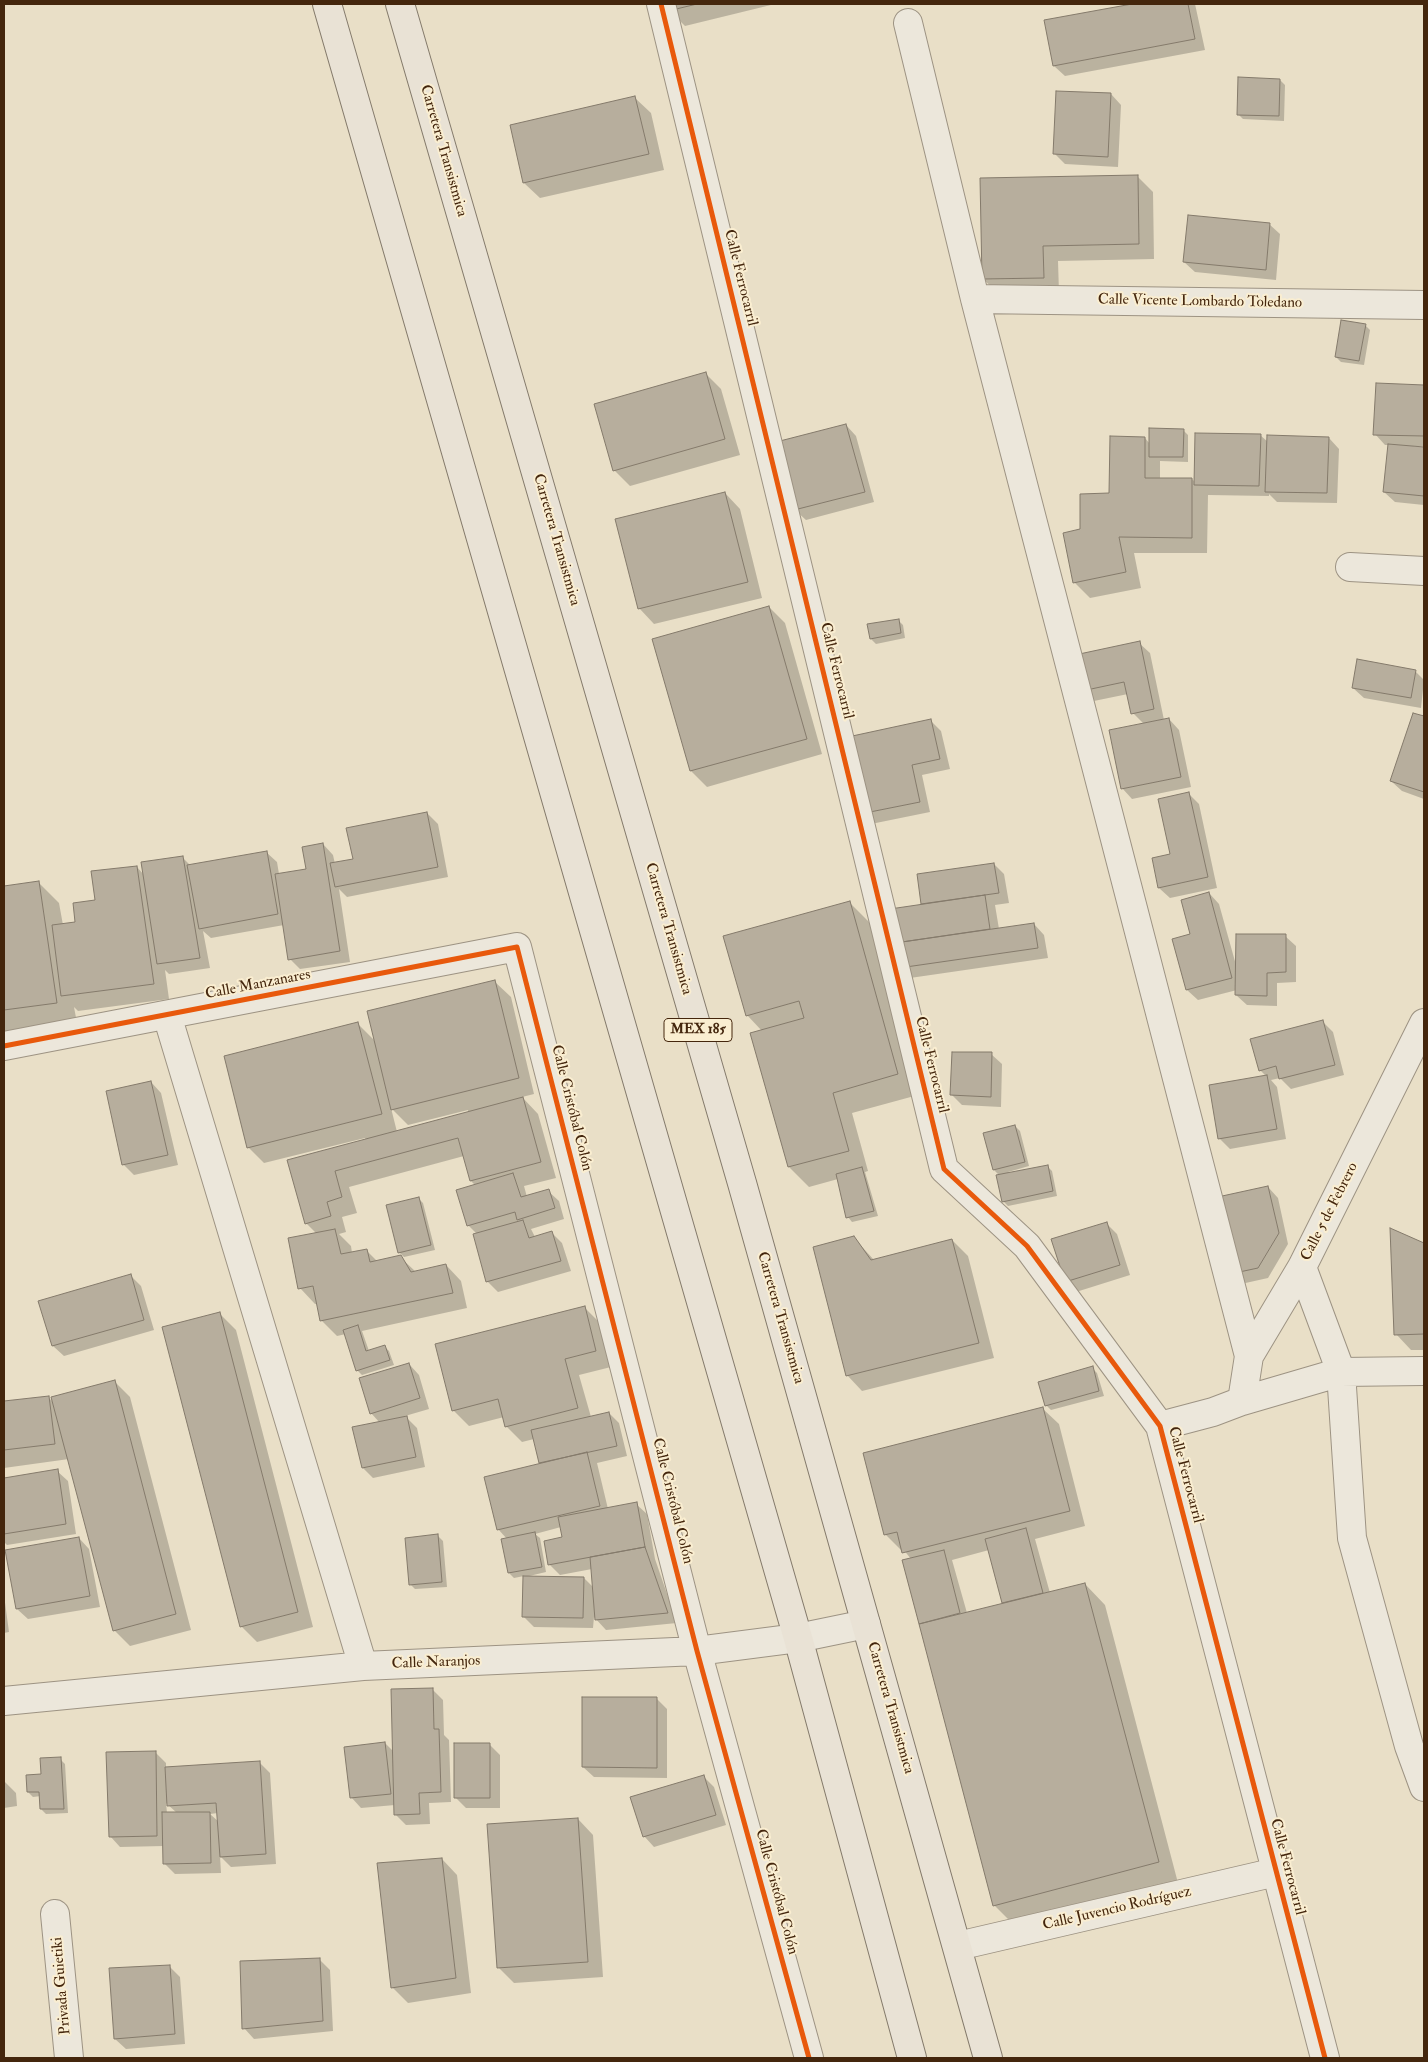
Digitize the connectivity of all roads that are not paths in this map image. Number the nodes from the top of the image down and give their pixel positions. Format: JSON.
{"nodes":[{"id":1,"x":327,"y":4,"type":"edge"},
{"id":2,"x":400,"y":4,"type":"edge"},
{"id":3,"x":661,"y":4,"type":"edge"},
{"id":4,"x":908,"y":22,"type":"dead end"},
{"id":5,"x":975,"y":299,"type":"junction"},
{"id":6,"x":1424,"y":305,"type":"edge"},
{"id":7,"x":1350,"y":567,"type":"dead end"},
{"id":8,"x":1424,"y":571,"type":"edge"},
{"id":9,"x":517,"y":947,"type":"joint"},
{"id":10,"x":167,"y":1015,"type":"junction"},
{"id":11,"x":1424,"y":1023,"type":"edge"},
{"id":12,"x":4,"y":1046,"type":"edge"},
{"id":13,"x":1302,"y":1267,"type":"junction"},
{"id":14,"x":1248,"y":1356,"type":"junction"},
{"id":15,"x":1340,"y":1372,"type":"junction"},
{"id":16,"x":1424,"y":1372,"type":"edge"},
{"id":17,"x":1242,"y":1401,"type":"junction"},
{"id":18,"x":1160,"y":1426,"type":"junction"},
{"id":19,"x":866,"y":1624,"type":"junction"},
{"id":20,"x":798,"y":1638,"type":"junction"},
{"id":21,"x":697,"y":1651,"type":"junction"},
{"id":22,"x":363,"y":1666,"type":"junction"},
{"id":23,"x":4,"y":1701,"type":"edge"},
{"id":24,"x":1424,"y":1787,"type":"edge"},
{"id":25,"x":1276,"y":1872,"type":"junction"},
{"id":26,"x":55,"y":1914,"type":"dead end"},
{"id":27,"x":958,"y":1946,"type":"junction"},
{"id":28,"x":68,"y":2058,"type":"edge"},
{"id":29,"x":809,"y":2058,"type":"edge"},
{"id":30,"x":912,"y":2058,"type":"edge"},
{"id":31,"x":988,"y":2058,"type":"edge"},
{"id":32,"x":1325,"y":2058,"type":"edge"}],
"edges":[{"from":1,"to":20,"type":"main road"},
{"from":2,"to":19,"type":"main road","name":"Carretera Transistmica","number":"MEX 185"},
{"from":3,"to":18,"type":"street","name":"Calle Ferrocarril"},
{"from":4,"to":5,"type":"street"},
{"from":5,"to":6,"type":"street","name":"Calle Vicente Lombardo Toledano"},
{"from":5,"to":14,"type":"street"},
{"from":7,"to":8,"type":"street"},
{"from":9,"to":10,"type":"street","name":"Calle Manzanares"},
{"from":9,"to":21,"type":"street","name":"Calle Cristóbal Colón"},
{"from":10,"to":12,"type":"street","name":"Calle Manzanares"},
{"from":10,"to":22,"type":"street"},
{"from":11,"to":13,"type":"street","name":"Calle 5 de Febrero"},
{"from":13,"to":14,"type":"street","name":"Calle 5 de Febrero"},
{"from":13,"to":15,"type":"street"},
{"from":14,"to":17,"type":"street","name":"Calle 5 de Febrero"},
{"from":15,"to":16,"type":"street"},
{"from":15,"to":17,"type":"street"},
{"from":15,"to":24,"type":"street"},
{"from":17,"to":18,"type":"street"},
{"from":18,"to":25,"type":"street","name":"Calle Ferrocarril"},
{"from":19,"to":20,"type":"street","name":"Calle Naranjos"},
{"from":19,"to":27,"type":"main road","name":"Carretera Transistmica","number":"MEX 185"},
{"from":20,"to":21,"type":"street","name":"Calle Naranjos"},
{"from":20,"to":30,"type":"main road"},
{"from":21,"to":22,"type":"street","name":"Calle Naranjos"},
{"from":21,"to":29,"type":"street","name":"Calle Cristóbal Colón"},
{"from":22,"to":23,"type":"street","name":"Calle Naranjos"},
{"from":25,"to":27,"type":"street","name":"Calle Juvencio Rodríguez"},
{"from":25,"to":32,"type":"street","name":"Calle Ferrocarril"},
{"from":26,"to":28,"type":"street","name":"Privada Guietiki"},
{"from":27,"to":31,"type":"main road","name":"Carretera Transistmica","number":"MEX 185"}]}
